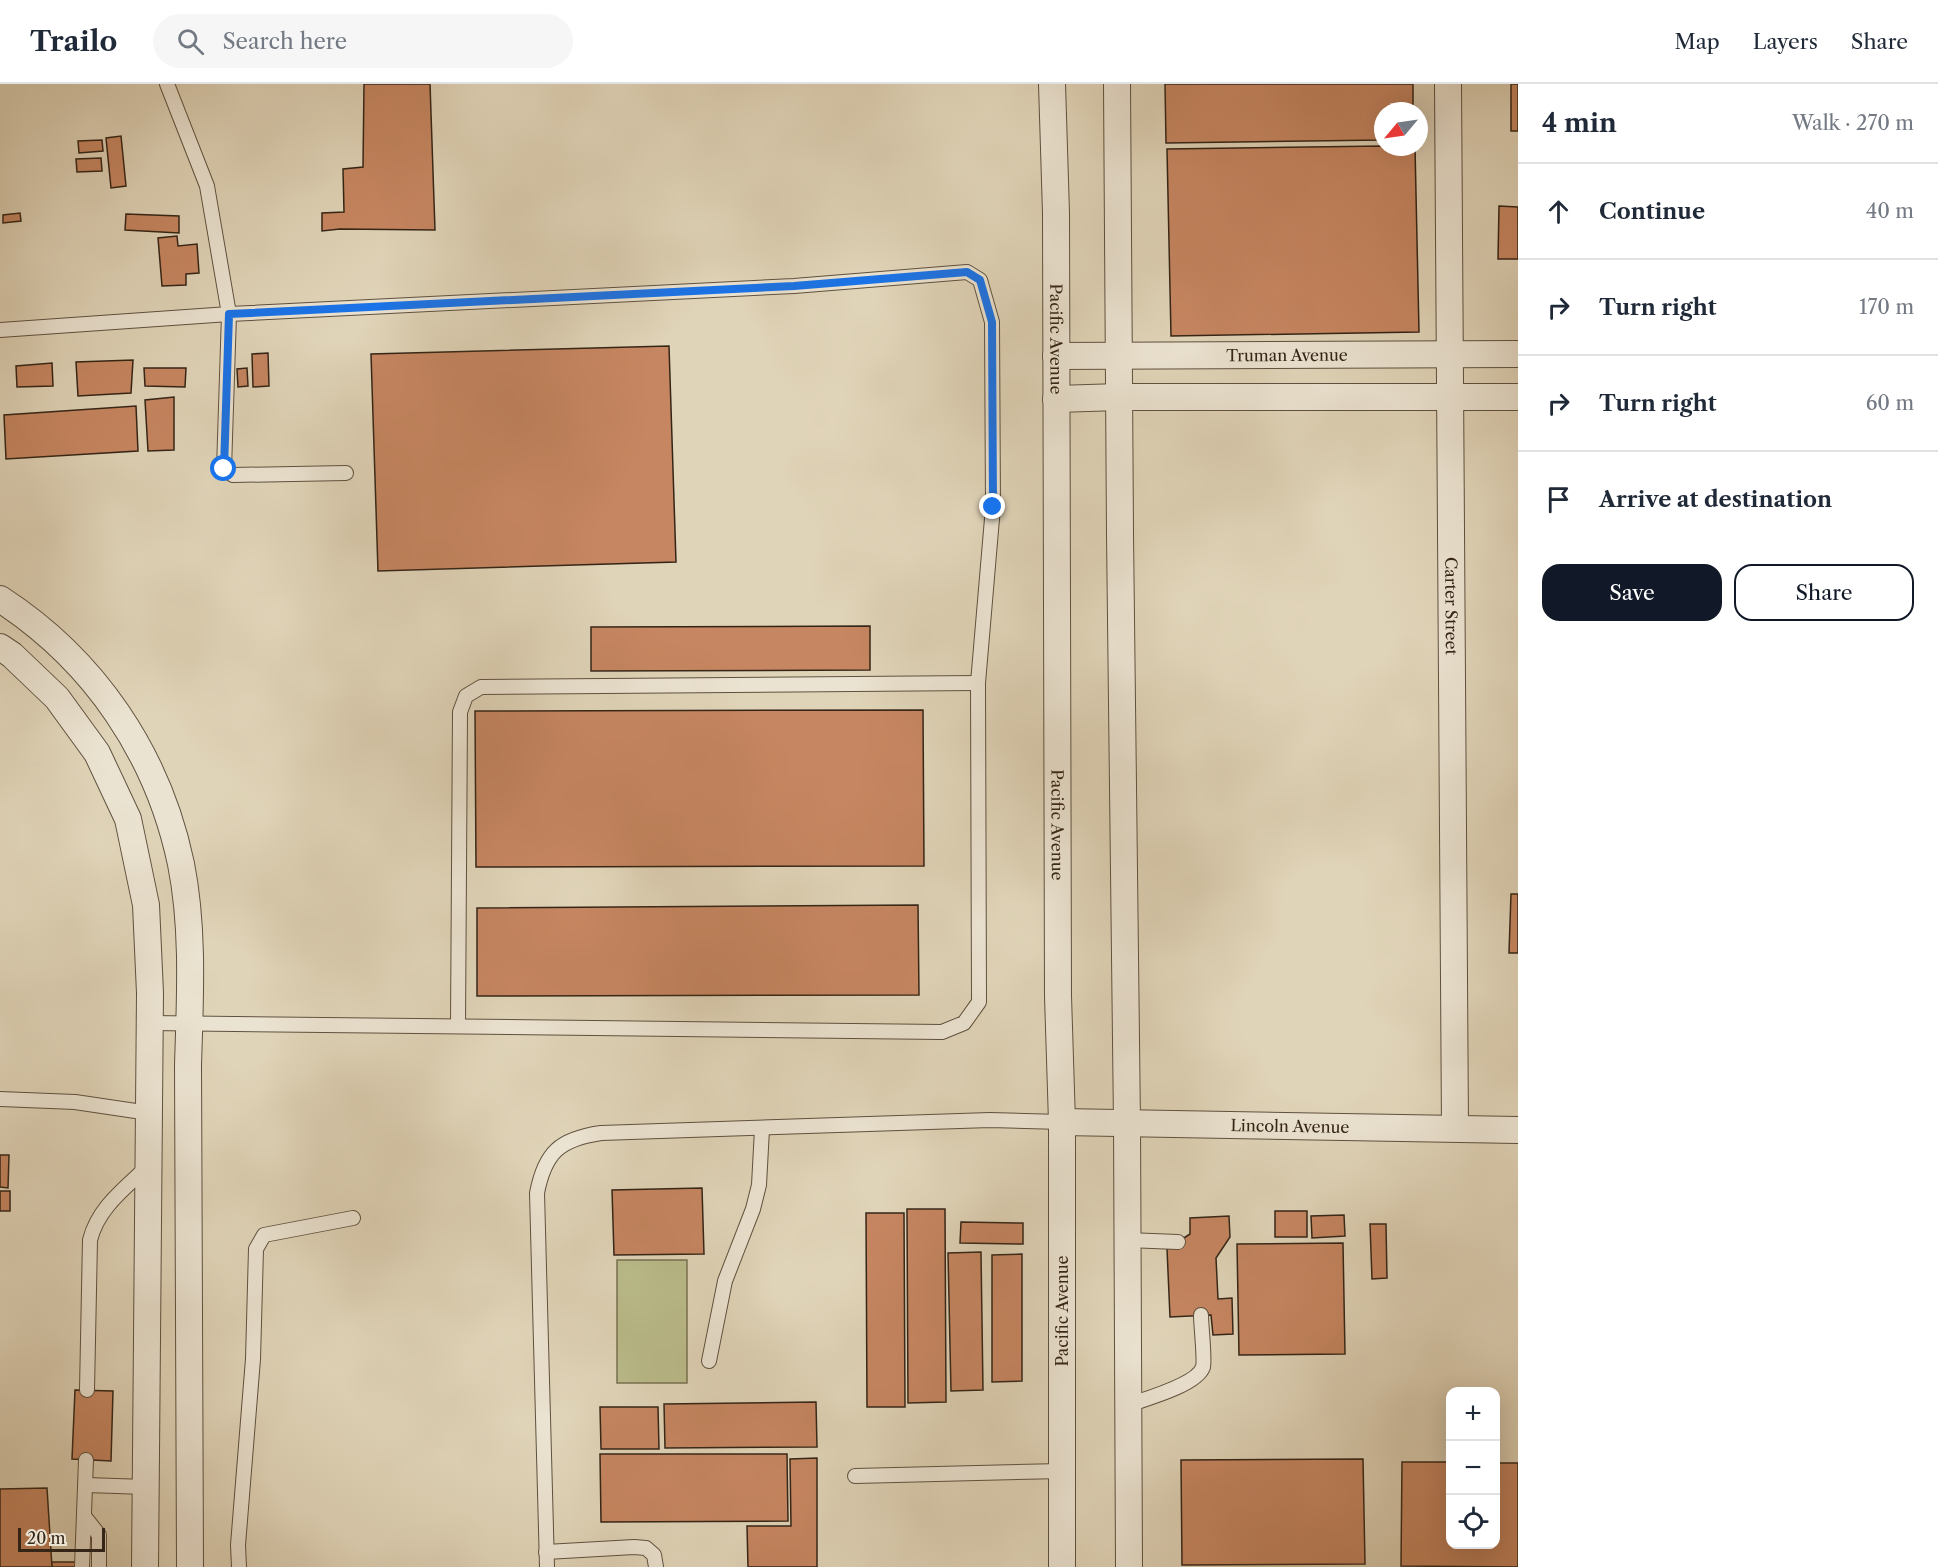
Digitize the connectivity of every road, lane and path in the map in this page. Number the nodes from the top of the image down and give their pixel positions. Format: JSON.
{"nodes":[{"id":1,"x":166,"y":84,"type":"edge"},
{"id":2,"x":1052,"y":84,"type":"edge"},
{"id":3,"x":1117,"y":84,"type":"edge"},
{"id":4,"x":1448,"y":84,"type":"edge"},
{"id":5,"x":229,"y":314,"type":"junction"},
{"id":6,"x":0,"y":330,"type":"edge"},
{"id":7,"x":1449,"y":354,"type":"junction"},
{"id":8,"x":1518,"y":354,"type":"edge"},
{"id":9,"x":1056,"y":356,"type":"junction"},
{"id":10,"x":1120,"y":356,"type":"junction"},
{"id":11,"x":1120,"y":397,"type":"junction"},
{"id":12,"x":1450,"y":397,"type":"junction"},
{"id":13,"x":1518,"y":397,"type":"edge"},
{"id":14,"x":1056,"y":399,"type":"junction"},
{"id":15,"x":346,"y":473,"type":"dead end"},
{"id":16,"x":0,"y":599,"type":"edge"},
{"id":17,"x":0,"y":647,"type":"edge"},
{"id":18,"x":978,"y":683,"type":"junction"},
{"id":19,"x":149,"y":1023,"type":"junction"},
{"id":20,"x":189,"y":1024,"type":"junction"},
{"id":21,"x":458,"y":1026,"type":"junction"},
{"id":22,"x":0,"y":1099,"type":"edge"},
{"id":23,"x":149,"y":1113,"type":"junction"},
{"id":24,"x":1062,"y":1122,"type":"junction"},
{"id":25,"x":1127,"y":1124,"type":"junction"},
{"id":26,"x":1455,"y":1128,"type":"junction"},
{"id":27,"x":762,"y":1129,"type":"junction"},
{"id":28,"x":1518,"y":1130,"type":"edge"},
{"id":29,"x":149,"y":1166,"type":"junction"},
{"id":30,"x":353,"y":1218,"type":"dead end"},
{"id":31,"x":1127,"y":1240,"type":"junction"},
{"id":32,"x":1178,"y":1242,"type":"dead end"},
{"id":33,"x":1201,"y":1315,"type":"dead end"},
{"id":34,"x":709,"y":1361,"type":"dead end"},
{"id":35,"x":87,"y":1390,"type":"dead end"},
{"id":36,"x":1128,"y":1405,"type":"junction"},
{"id":37,"x":86,"y":1460,"type":"dead end"},
{"id":38,"x":1062,"y":1471,"type":"junction"},
{"id":39,"x":855,"y":1476,"type":"dead end"},
{"id":40,"x":86,"y":1485,"type":"junction"},
{"id":41,"x":146,"y":1487,"type":"junction"},
{"id":42,"x":84,"y":1516,"type":"junction"},
{"id":43,"x":546,"y":1552,"type":"junction"},
{"id":44,"x":82,"y":1567,"type":"edge"},
{"id":45,"x":99,"y":1567,"type":"edge"},
{"id":46,"x":145,"y":1567,"type":"edge"},
{"id":47,"x":190,"y":1567,"type":"edge"},
{"id":48,"x":239,"y":1567,"type":"edge"},
{"id":49,"x":547,"y":1567,"type":"edge"},
{"id":50,"x":656,"y":1567,"type":"edge"},
{"id":51,"x":1062,"y":1567,"type":"edge"},
{"id":52,"x":1129,"y":1567,"type":"edge"}],
"edges":[{"from":1,"to":5,"type":"lane"},
{"from":2,"to":9,"type":"street","name":"Pacific Avenue"},
{"from":3,"to":10,"type":"street"},
{"from":4,"to":7,"type":"street","name":"Carter Street"},
{"from":5,"to":6,"type":"lane"},
{"from":5,"to":15,"type":"lane"},
{"from":5,"to":18,"type":"lane"},
{"from":7,"to":8,"type":"street","name":"Truman Avenue"},
{"from":7,"to":10,"type":"street","name":"Truman Avenue"},
{"from":7,"to":12,"type":"street","name":"Carter Street"},
{"from":9,"to":10,"type":"street","name":"Truman Avenue"},
{"from":9,"to":14,"type":"street","name":"Pacific Avenue"},
{"from":10,"to":11,"type":"street"},
{"from":11,"to":12,"type":"street"},
{"from":11,"to":14,"type":"street"},
{"from":11,"to":25,"type":"street"},
{"from":12,"to":13,"type":"street"},
{"from":12,"to":26,"type":"street","name":"Carter Street"},
{"from":14,"to":24,"type":"street","name":"Pacific Avenue"},
{"from":16,"to":20,"type":"street"},
{"from":17,"to":19,"type":"street"},
{"from":18,"to":21,"type":"lane"},
{"from":18,"to":21,"type":"lane"},
{"from":19,"to":20,"type":"lane"},
{"from":19,"to":23,"type":"street"},
{"from":20,"to":21,"type":"lane"},
{"from":20,"to":47,"type":"street"},
{"from":22,"to":23,"type":"lane"},
{"from":23,"to":29,"type":"street"},
{"from":24,"to":25,"type":"street","name":"Lincoln Avenue"},
{"from":24,"to":27,"type":"lane"},
{"from":24,"to":38,"type":"street","name":"Pacific Avenue"},
{"from":25,"to":26,"type":"street","name":"Lincoln Avenue"},
{"from":25,"to":31,"type":"street"},
{"from":26,"to":28,"type":"street","name":"Lincoln Avenue"},
{"from":27,"to":34,"type":"lane"},
{"from":27,"to":43,"type":"lane"},
{"from":29,"to":35,"type":"lane"},
{"from":29,"to":41,"type":"street"},
{"from":30,"to":48,"type":"lane"},
{"from":31,"to":32,"type":"lane"},
{"from":31,"to":36,"type":"street"},
{"from":33,"to":36,"type":"lane"},
{"from":36,"to":52,"type":"street"},
{"from":37,"to":40,"type":"lane"},
{"from":38,"to":39,"type":"lane"},
{"from":38,"to":51,"type":"street","name":"Pacific Avenue"},
{"from":40,"to":41,"type":"lane"},
{"from":40,"to":42,"type":"lane"},
{"from":41,"to":46,"type":"street"},
{"from":42,"to":44,"type":"lane"},
{"from":42,"to":45,"type":"lane"},
{"from":43,"to":49,"type":"lane"},
{"from":43,"to":50,"type":"lane"}]}
